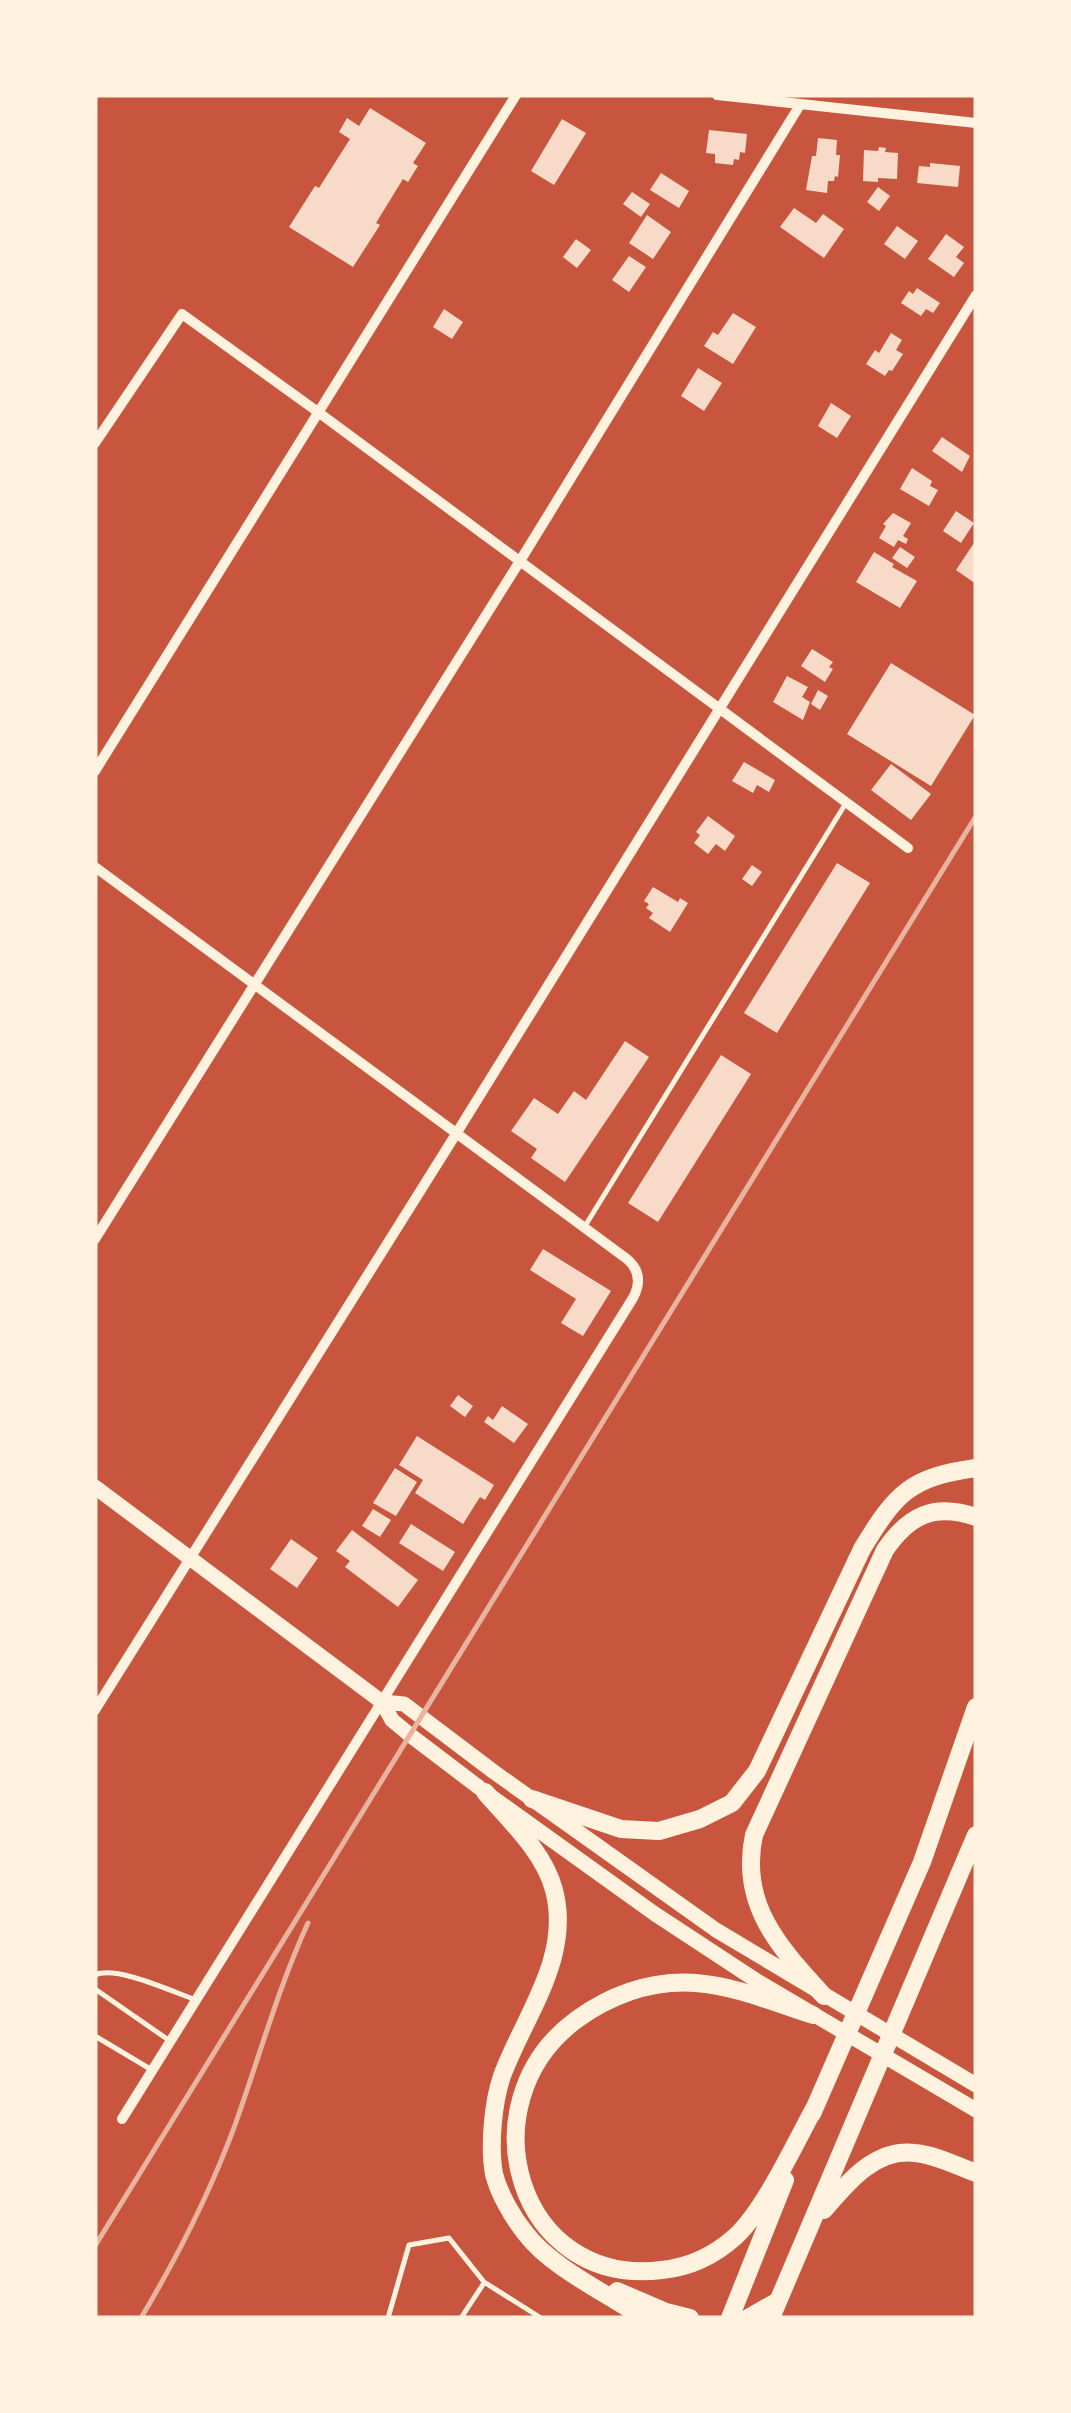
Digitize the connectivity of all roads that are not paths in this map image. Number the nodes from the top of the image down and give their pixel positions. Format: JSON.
{"nodes":[{"id":1,"x":516,"y":95,"type":"edge"},
{"id":2,"x":717,"y":95,"type":"edge"},
{"id":3,"x":758,"y":97,"type":"edge"},
{"id":4,"x":800,"y":105,"type":"junction"},
{"id":5,"x":976,"y":122,"type":"edge"},
{"id":6,"x":976,"y":295,"type":"edge"},
{"id":7,"x":318,"y":412,"type":"junction"},
{"id":8,"x":95,"y":444,"type":"edge"},
{"id":9,"x":520,"y":561,"type":"junction"},
{"id":10,"x":718,"y":708,"type":"junction"},
{"id":11,"x":95,"y":771,"type":"edge"},
{"id":12,"x":846,"y":803,"type":"junction"},
{"id":13,"x":908,"y":848,"type":"dead end"},
{"id":14,"x":95,"y":867,"type":"edge"},
{"id":15,"x":254,"y":984,"type":"junction"},
{"id":16,"x":456,"y":1134,"type":"junction"},
{"id":17,"x":584,"y":1228,"type":"junction"},
{"id":18,"x":95,"y":1239,"type":"edge"},
{"id":19,"x":976,"y":1468,"type":"edge"},
{"id":20,"x":95,"y":1487,"type":"edge"},
{"id":21,"x":976,"y":1517,"type":"edge"},
{"id":22,"x":190,"y":1558,"type":"junction"},
{"id":23,"x":382,"y":1702,"type":"junction"},
{"id":24,"x":976,"y":1707,"type":"edge"},
{"id":25,"x":95,"y":1710,"type":"edge"},
{"id":26,"x":484,"y":1792,"type":"junction"},
{"id":27,"x":532,"y":1799,"type":"junction"},
{"id":28,"x":976,"y":1835,"type":"edge"},
{"id":29,"x":95,"y":1975,"type":"edge"},
{"id":30,"x":95,"y":1989,"type":"edge"},
{"id":31,"x":824,"y":1996,"type":"junction"},
{"id":32,"x":196,"y":2000,"type":"junction"},
{"id":33,"x":813,"y":2015,"type":"junction"},
{"id":34,"x":95,"y":2036,"type":"edge"},
{"id":35,"x":170,"y":2041,"type":"junction"},
{"id":36,"x":152,"y":2070,"type":"junction"},
{"id":37,"x":976,"y":2084,"type":"edge"},
{"id":38,"x":815,"y":2108,"type":"junction"},
{"id":39,"x":976,"y":2110,"type":"edge"},
{"id":40,"x":122,"y":2119,"type":"dead end"},
{"id":41,"x":976,"y":2173,"type":"edge"},
{"id":42,"x":811,"y":2226,"type":"junction"},
{"id":43,"x":579,"y":2277,"type":"junction"},
{"id":44,"x":484,"y":2282,"type":"junction"},
{"id":45,"x":778,"y":2300,"type":"junction"},
{"id":46,"x":388,"y":2318,"type":"edge"},
{"id":47,"x":461,"y":2318,"type":"edge"},
{"id":48,"x":541,"y":2318,"type":"edge"},
{"id":49,"x":642,"y":2318,"type":"edge"},
{"id":50,"x":690,"y":2318,"type":"edge"},
{"id":51,"x":730,"y":2318,"type":"edge"},
{"id":52,"x":748,"y":2318,"type":"edge"},
{"id":53,"x":770,"y":2318,"type":"edge"}],
"edges":[{"from":1,"to":7,"type":"street"},
{"from":2,"to":3,"type":"street"},
{"from":3,"to":4,"type":"street"},
{"from":4,"to":5,"type":"street"},
{"from":4,"to":9,"type":"street"},
{"from":6,"to":10,"type":"street"},
{"from":7,"to":8,"type":"street"},
{"from":7,"to":9,"type":"street"},
{"from":7,"to":11,"type":"street"},
{"from":9,"to":10,"type":"street"},
{"from":9,"to":15,"type":"street"},
{"from":10,"to":12,"type":"street"},
{"from":10,"to":16,"type":"street"},
{"from":12,"to":13,"type":"street"},
{"from":12,"to":17,"type":"lane"},
{"from":14,"to":15,"type":"street"},
{"from":15,"to":16,"type":"street"},
{"from":15,"to":18,"type":"street"},
{"from":16,"to":17,"type":"street"},
{"from":16,"to":22,"type":"street"},
{"from":17,"to":23,"type":"street"},
{"from":19,"to":27,"type":"main road"},
{"from":20,"to":22,"type":"main road"},
{"from":21,"to":31,"type":"main road"},
{"from":22,"to":23,"type":"main road"},
{"from":22,"to":25,"type":"street"},
{"from":23,"to":26,"type":"main road"},
{"from":23,"to":27,"type":"main road"},
{"from":23,"to":32,"type":"street"},
{"from":24,"to":38,"type":"main road"},
{"from":26,"to":33,"type":"main road"},
{"from":26,"to":43,"type":"main road"},
{"from":27,"to":31,"type":"main road"},
{"from":28,"to":42,"type":"main road"},
{"from":29,"to":32,"type":"lane"},
{"from":30,"to":35,"type":"lane"},
{"from":31,"to":37,"type":"main road"},
{"from":32,"to":35,"type":"street"},
{"from":33,"to":38,"type":"main road"},
{"from":33,"to":39,"type":"main road"},
{"from":34,"to":36,"type":"lane"},
{"from":35,"to":36,"type":"street"},
{"from":36,"to":40,"type":"street"},
{"from":38,"to":51,"type":"main road"},
{"from":41,"to":42,"type":"main road"},
{"from":42,"to":45,"type":"main road"},
{"from":43,"to":49,"type":"main road"},
{"from":43,"to":50,"type":"main road"},
{"from":44,"to":46,"type":"lane"},
{"from":44,"to":47,"type":"lane"},
{"from":44,"to":48,"type":"lane"},
{"from":45,"to":52,"type":"main road"},
{"from":45,"to":53,"type":"main road"}]}
